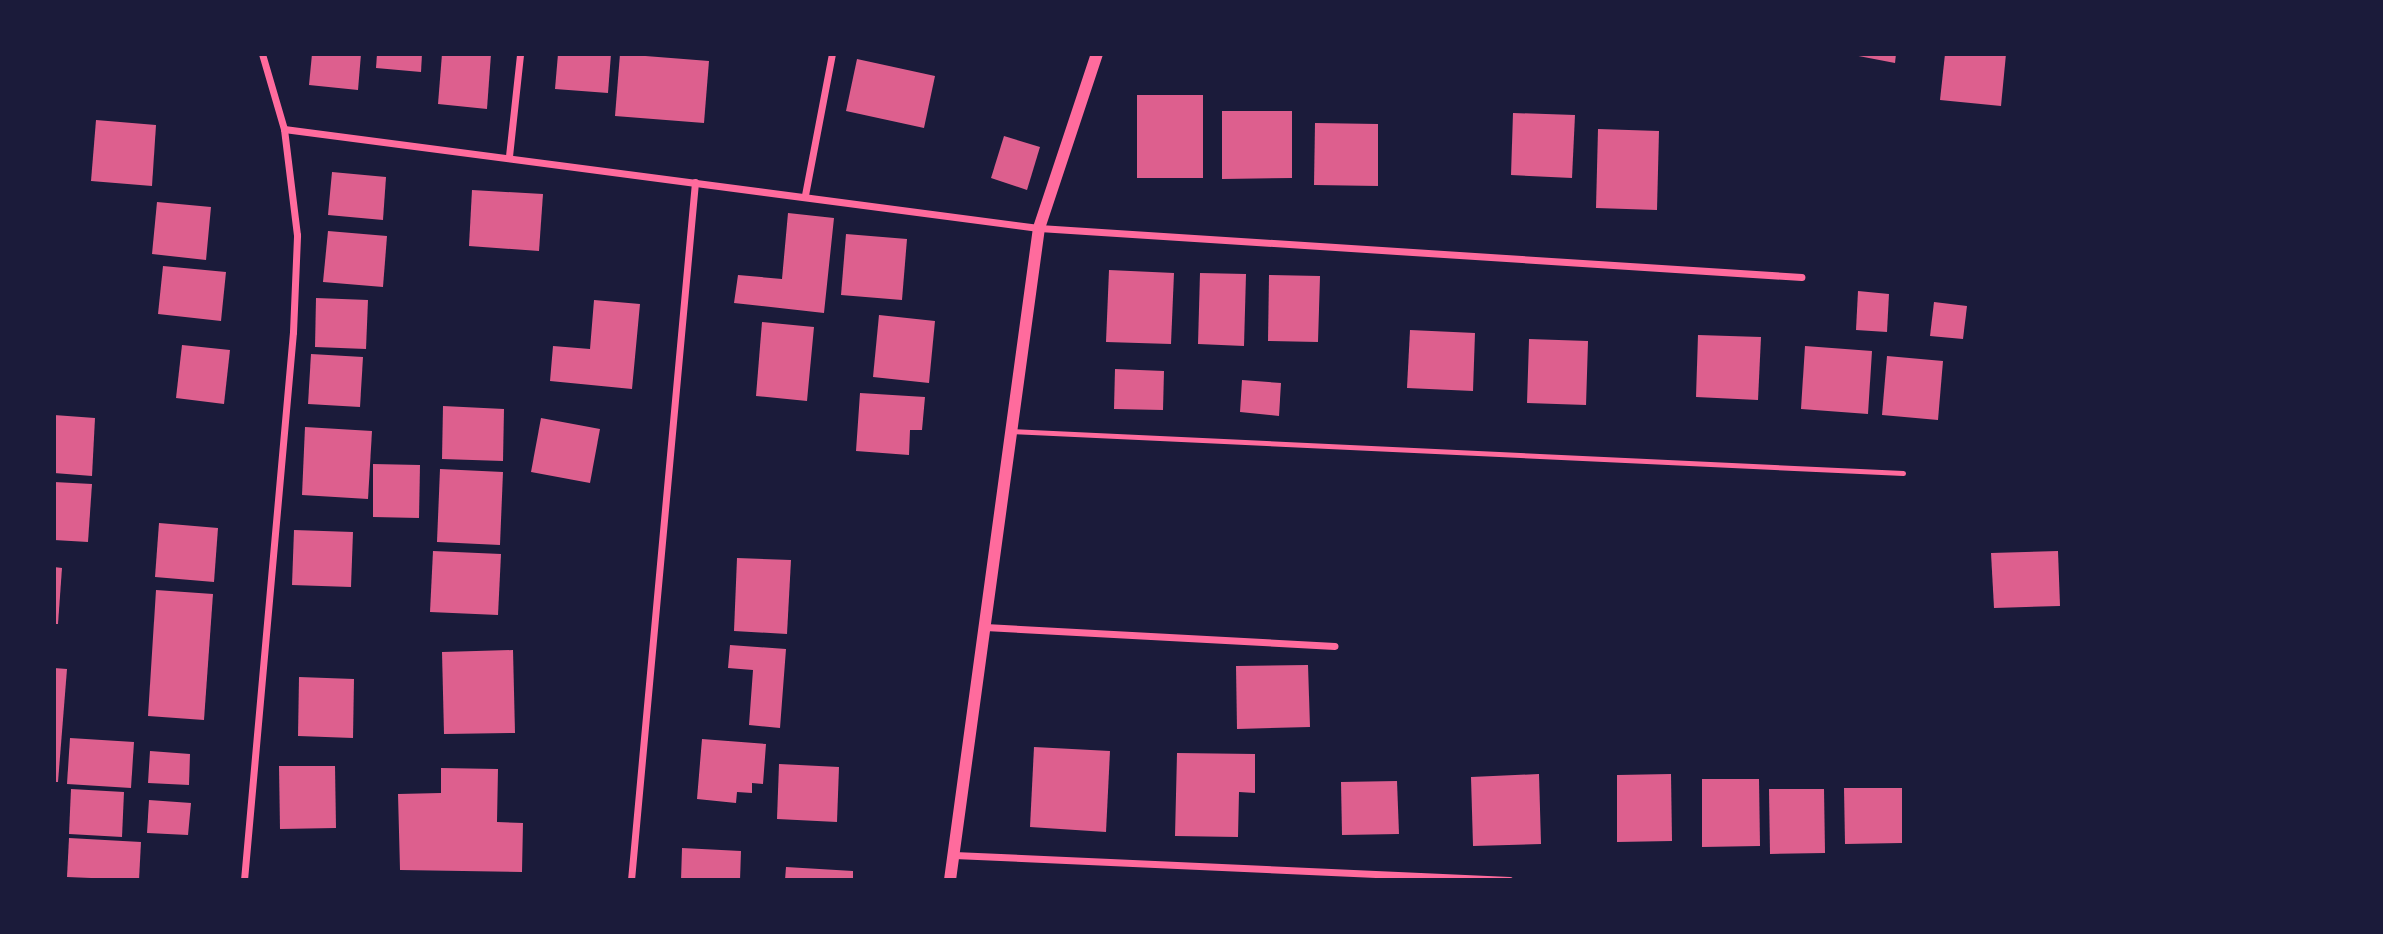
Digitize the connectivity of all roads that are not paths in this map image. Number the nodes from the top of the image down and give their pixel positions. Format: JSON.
{"nodes":[{"id":1,"x":262,"y":54,"type":"edge"},
{"id":2,"x":520,"y":54,"type":"edge"},
{"id":3,"x":832,"y":54,"type":"edge"},
{"id":4,"x":1097,"y":54,"type":"edge"},
{"id":5,"x":284,"y":129,"type":"junction"},
{"id":6,"x":509,"y":156,"type":"junction"},
{"id":7,"x":695,"y":182,"type":"junction"},
{"id":8,"x":805,"y":195,"type":"junction"},
{"id":9,"x":1039,"y":228,"type":"junction"},
{"id":10,"x":1801,"y":277,"type":"dead end"},
{"id":11,"x":1008,"y":430,"type":"junction"},
{"id":12,"x":1903,"y":474,"type":"dead end"},
{"id":13,"x":985,"y":627,"type":"junction"},
{"id":14,"x":1334,"y":646,"type":"dead end"},
{"id":15,"x":954,"y":855,"type":"junction"},
{"id":16,"x":244,"y":880,"type":"edge"},
{"id":17,"x":631,"y":880,"type":"edge"},
{"id":18,"x":950,"y":880,"type":"edge"},
{"id":19,"x":1509,"y":880,"type":"edge"}],
"edges":[{"from":1,"to":5,"type":"street"},
{"from":2,"to":6,"type":"street"},
{"from":3,"to":8,"type":"street"},
{"from":4,"to":9,"type":"street"},
{"from":5,"to":6,"type":"street"},
{"from":5,"to":16,"type":"street"},
{"from":6,"to":7,"type":"street"},
{"from":7,"to":8,"type":"street"},
{"from":7,"to":17,"type":"street"},
{"from":8,"to":9,"type":"street"},
{"from":9,"to":10,"type":"street"},
{"from":9,"to":11,"type":"street"},
{"from":11,"to":12,"type":"lane"},
{"from":11,"to":13,"type":"street"},
{"from":13,"to":14,"type":"street"},
{"from":13,"to":15,"type":"street"},
{"from":15,"to":18,"type":"street"},
{"from":15,"to":19,"type":"street"}]}
